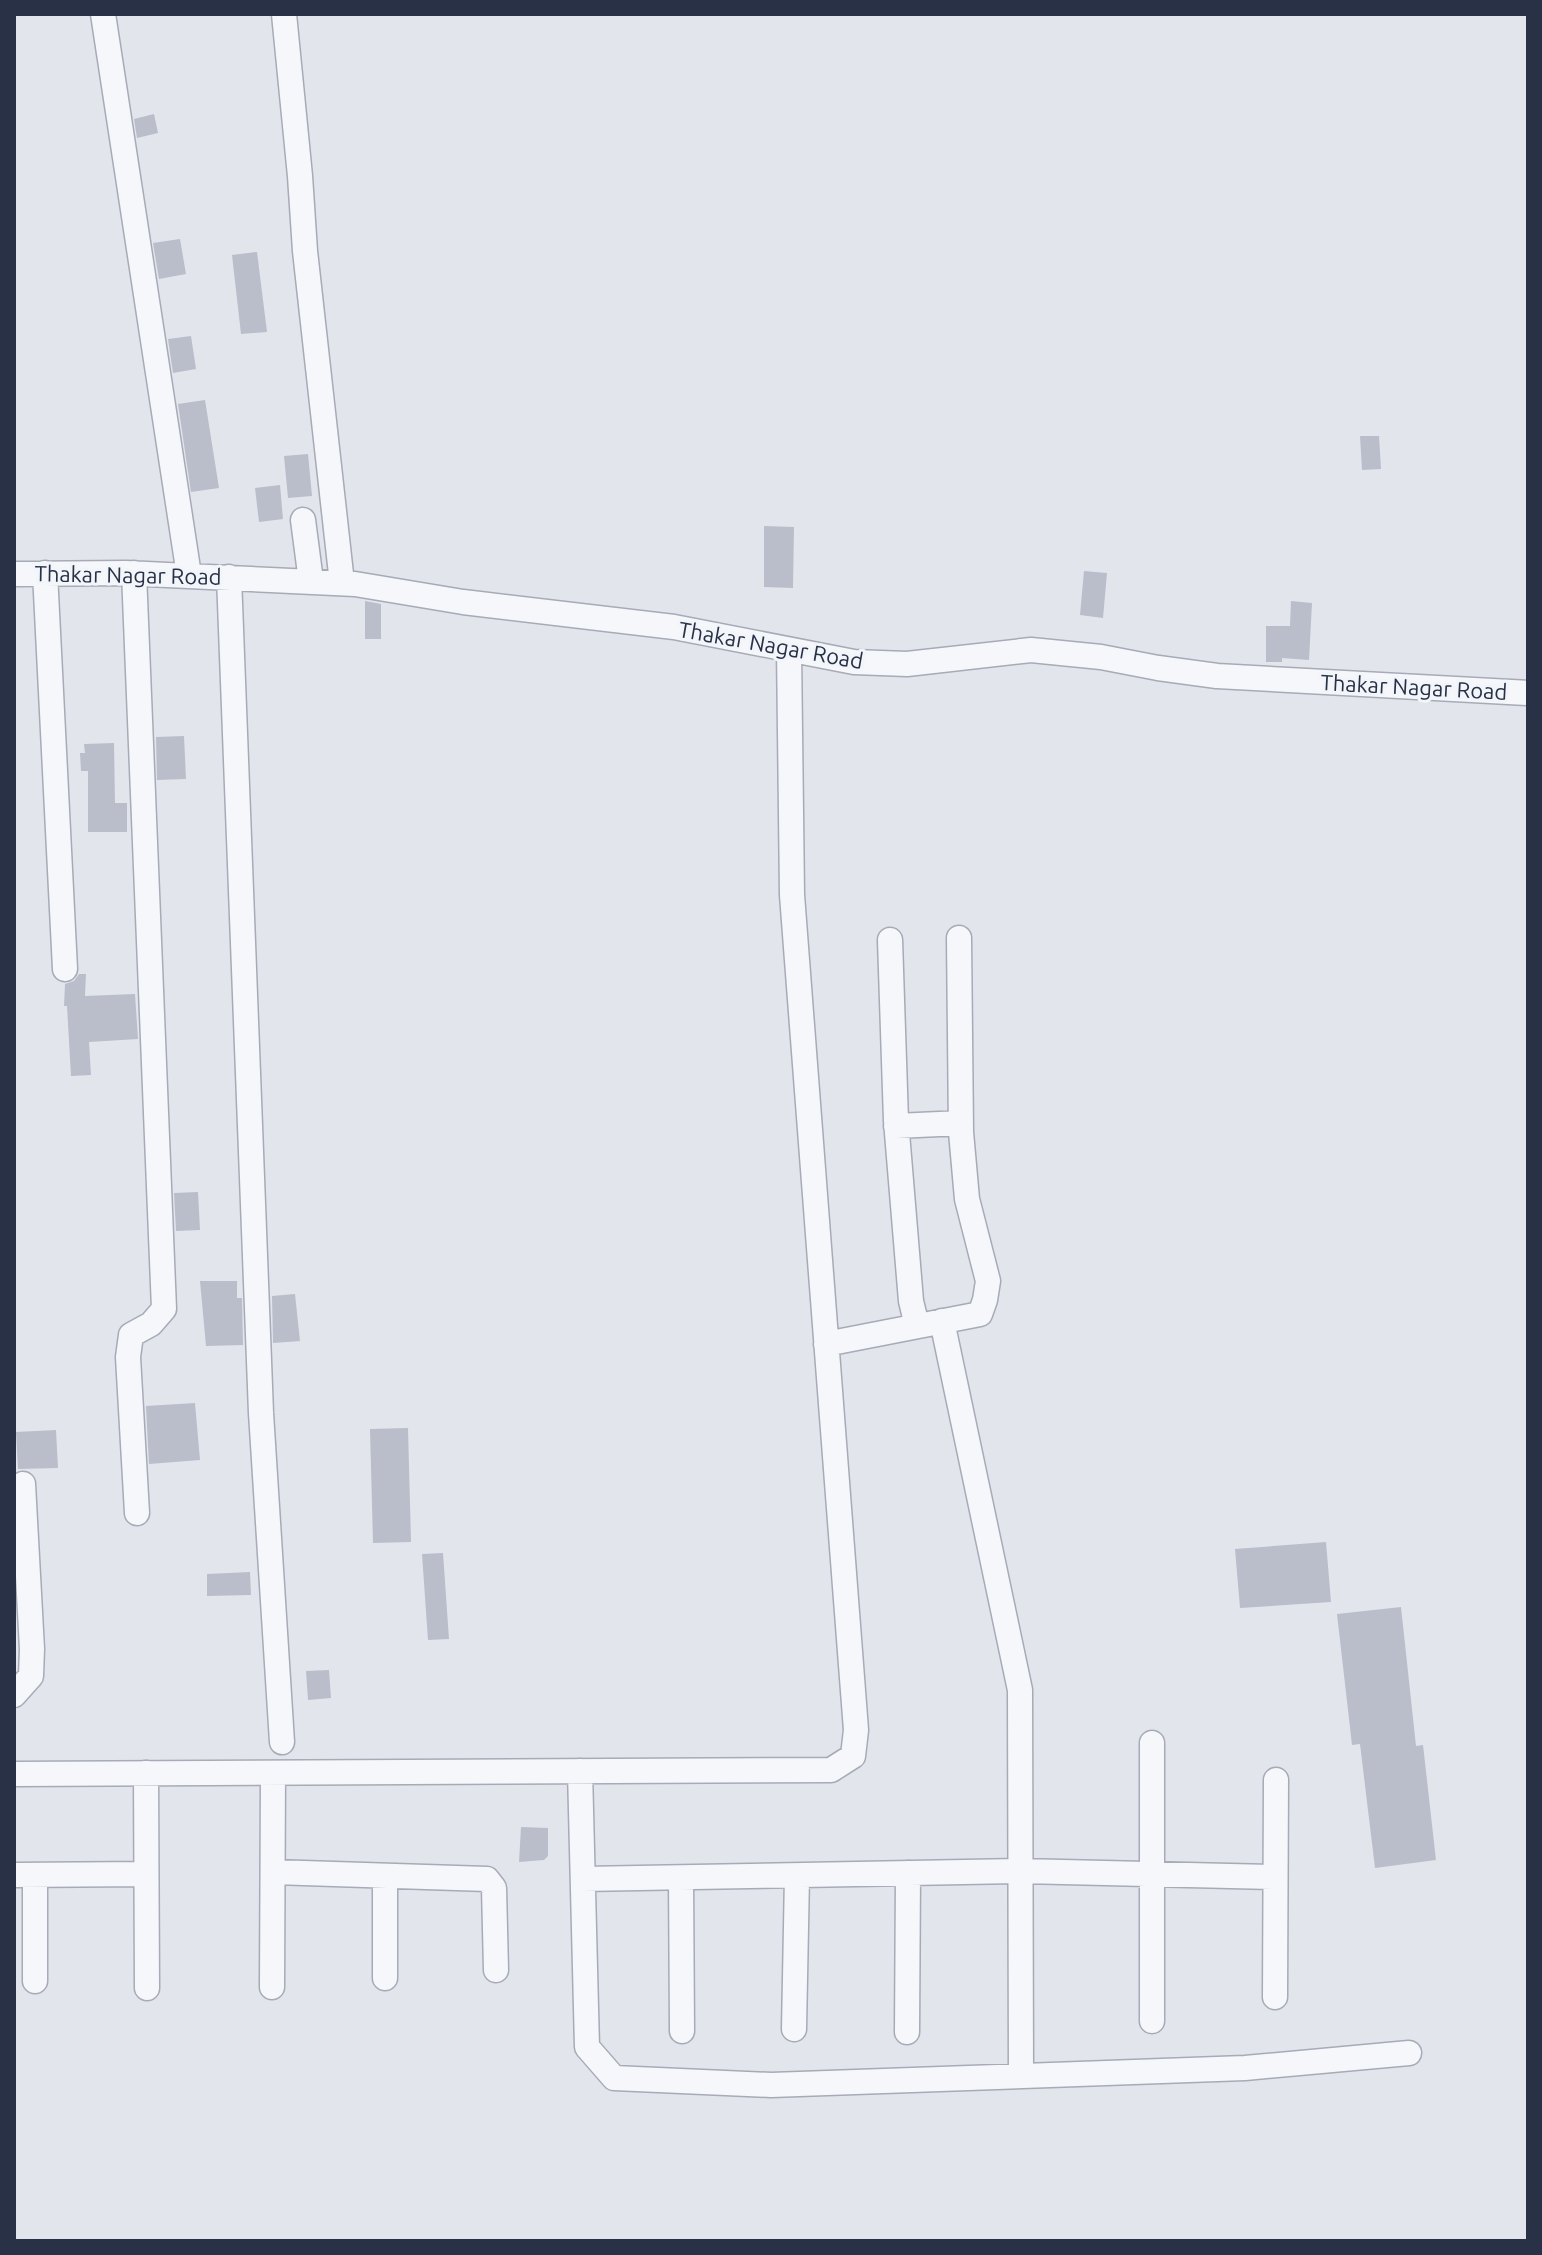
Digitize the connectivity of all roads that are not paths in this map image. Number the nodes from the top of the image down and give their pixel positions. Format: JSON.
{"nodes":[{"id":1,"x":103,"y":14,"type":"edge"},
{"id":2,"x":284,"y":14,"type":"edge"},
{"id":3,"x":303,"y":520,"type":"dead end"},
{"id":4,"x":45,"y":573,"type":"junction"},
{"id":5,"x":134,"y":573,"type":"junction"},
{"id":6,"x":14,"y":574,"type":"edge"},
{"id":7,"x":189,"y":575,"type":"junction"},
{"id":8,"x":229,"y":577,"type":"junction"},
{"id":9,"x":311,"y":581,"type":"junction"},
{"id":10,"x":342,"y":583,"type":"junction"},
{"id":11,"x":789,"y":650,"type":"junction"},
{"id":12,"x":1528,"y":693,"type":"edge"},
{"id":13,"x":959,"y":938,"type":"dead end"},
{"id":14,"x":890,"y":940,"type":"dead end"},
{"id":15,"x":65,"y":969,"type":"dead end"},
{"id":16,"x":961,"y":1123,"type":"junction"},
{"id":17,"x":896,"y":1126,"type":"junction"},
{"id":18,"x":942,"y":1321,"type":"junction"},
{"id":19,"x":917,"y":1326,"type":"junction"},
{"id":20,"x":826,"y":1344,"type":"junction"},
{"id":21,"x":23,"y":1484,"type":"dead end"},
{"id":22,"x":137,"y":1513,"type":"dead end"},
{"id":23,"x":14,"y":1695,"type":"edge"},
{"id":24,"x":282,"y":1742,"type":"dead end"},
{"id":25,"x":1152,"y":1743,"type":"dead end"},
{"id":26,"x":580,"y":1771,"type":"junction"},
{"id":27,"x":146,"y":1773,"type":"junction"},
{"id":28,"x":273,"y":1773,"type":"junction"},
{"id":29,"x":14,"y":1774,"type":"edge"},
{"id":30,"x":1276,"y":1780,"type":"dead end"},
{"id":31,"x":1021,"y":1871,"type":"junction"},
{"id":32,"x":273,"y":1872,"type":"junction"},
{"id":33,"x":908,"y":1873,"type":"junction"},
{"id":34,"x":146,"y":1874,"type":"junction"},
{"id":35,"x":1152,"y":1874,"type":"junction"},
{"id":36,"x":24,"y":1875,"type":"edge"},
{"id":37,"x":385,"y":1876,"type":"junction"},
{"id":38,"x":797,"y":1876,"type":"junction"},
{"id":39,"x":1274,"y":1877,"type":"junction"},
{"id":40,"x":681,"y":1878,"type":"junction"},
{"id":41,"x":583,"y":1879,"type":"junction"},
{"id":42,"x":496,"y":1970,"type":"dead end"},
{"id":43,"x":385,"y":1978,"type":"dead end"},
{"id":44,"x":35,"y":1981,"type":"dead end"},
{"id":45,"x":272,"y":1987,"type":"dead end"},
{"id":46,"x":147,"y":1988,"type":"dead end"},
{"id":47,"x":1275,"y":1997,"type":"dead end"},
{"id":48,"x":1152,"y":2021,"type":"dead end"},
{"id":49,"x":794,"y":2029,"type":"dead end"},
{"id":50,"x":682,"y":2031,"type":"dead end"},
{"id":51,"x":907,"y":2032,"type":"dead end"},
{"id":52,"x":1409,"y":2053,"type":"dead end"},
{"id":53,"x":1021,"y":2076,"type":"junction"}],
"edges":[{"from":1,"to":7,"type":"street"},
{"from":2,"to":10,"type":"street"},
{"from":3,"to":9,"type":"street"},
{"from":4,"to":5,"type":"street","name":"Thakar Nagar Road"},
{"from":4,"to":6,"type":"street","name":"Thakar Nagar Road"},
{"from":4,"to":15,"type":"street"},
{"from":5,"to":7,"type":"street","name":"Thakar Nagar Road"},
{"from":5,"to":22,"type":"street"},
{"from":7,"to":8,"type":"street","name":"Thakar Nagar Road"},
{"from":8,"to":9,"type":"street","name":"Thakar Nagar Road"},
{"from":8,"to":24,"type":"street"},
{"from":9,"to":10,"type":"street","name":"Thakar Nagar Road"},
{"from":10,"to":11,"type":"street","name":"Thakar Nagar Road"},
{"from":11,"to":12,"type":"street","name":"Thakar Nagar Road"},
{"from":11,"to":20,"type":"street"},
{"from":13,"to":16,"type":"street"},
{"from":14,"to":17,"type":"street"},
{"from":16,"to":17,"type":"street"},
{"from":16,"to":18,"type":"street"},
{"from":17,"to":19,"type":"street"},
{"from":18,"to":19,"type":"street"},
{"from":18,"to":31,"type":"street"},
{"from":19,"to":20,"type":"street"},
{"from":20,"to":26,"type":"street"},
{"from":21,"to":23,"type":"street"},
{"from":25,"to":35,"type":"street"},
{"from":26,"to":28,"type":"street"},
{"from":26,"to":41,"type":"street"},
{"from":27,"to":28,"type":"street"},
{"from":27,"to":29,"type":"street"},
{"from":27,"to":34,"type":"street"},
{"from":28,"to":32,"type":"street"},
{"from":30,"to":39,"type":"street"},
{"from":31,"to":33,"type":"street"},
{"from":31,"to":35,"type":"street"},
{"from":31,"to":53,"type":"street"},
{"from":32,"to":37,"type":"street"},
{"from":32,"to":45,"type":"street"},
{"from":33,"to":38,"type":"street"},
{"from":33,"to":51,"type":"street"},
{"from":34,"to":36,"type":"street"},
{"from":34,"to":46,"type":"street"},
{"from":35,"to":39,"type":"street"},
{"from":35,"to":48,"type":"street"},
{"from":36,"to":44,"type":"street"},
{"from":37,"to":42,"type":"street"},
{"from":37,"to":43,"type":"street"},
{"from":38,"to":40,"type":"street"},
{"from":38,"to":49,"type":"street"},
{"from":39,"to":47,"type":"street"},
{"from":40,"to":41,"type":"street"},
{"from":40,"to":50,"type":"street"},
{"from":41,"to":53,"type":"street"},
{"from":52,"to":53,"type":"street"}]}
